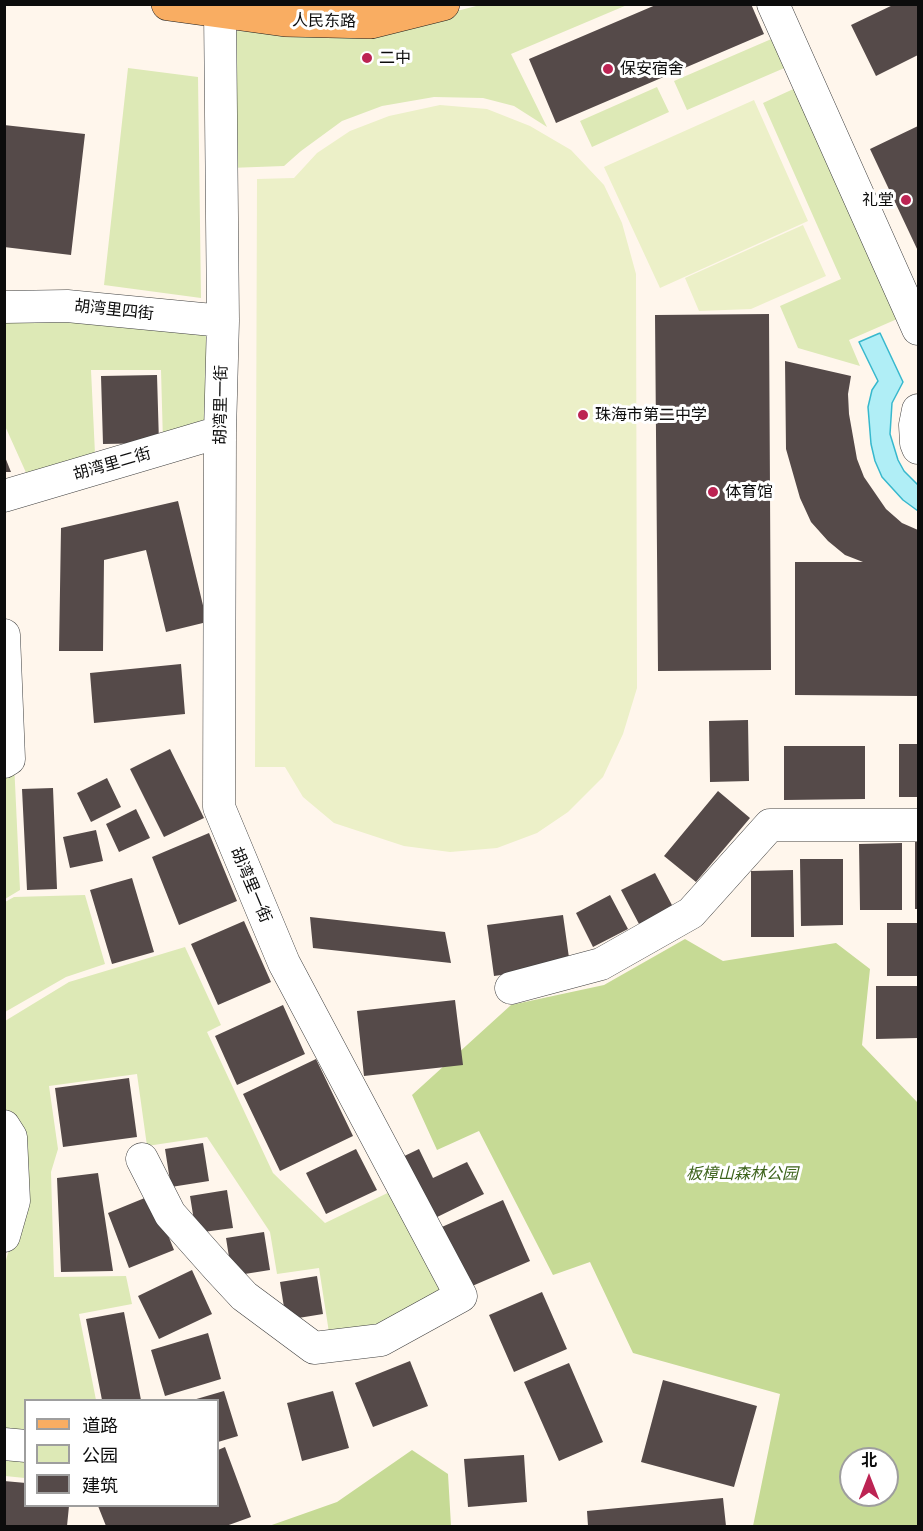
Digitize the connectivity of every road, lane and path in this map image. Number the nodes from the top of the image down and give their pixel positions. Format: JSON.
{"nodes":[{"id":1,"x":168,"y":4,"type":"edge"},
{"id":2,"x":443,"y":4,"type":"edge"},
{"id":3,"x":773,"y":4,"type":"edge"},
{"id":4,"x":220,"y":11,"type":"junction"},
{"id":5,"x":4,"y":307,"type":"edge"},
{"id":6,"x":223,"y":321,"type":"junction"},
{"id":7,"x":918,"y":329,"type":"edge"},
{"id":8,"x":918,"y":410,"type":"edge"},
{"id":9,"x":220,"y":432,"type":"junction"},
{"id":10,"x":918,"y":448,"type":"edge"},
{"id":11,"x":4,"y":496,"type":"edge"},
{"id":12,"x":4,"y":635,"type":"edge"},
{"id":13,"x":4,"y":762,"type":"edge"},
{"id":14,"x":918,"y":825,"type":"edge"},
{"id":15,"x":511,"y":988,"type":"dead end"},
{"id":16,"x":4,"y":1126,"type":"edge"},
{"id":17,"x":142,"y":1159,"type":"dead end"},
{"id":18,"x":4,"y":1236,"type":"edge"},
{"id":19,"x":4,"y":1444,"type":"edge"},
{"id":20,"x":24,"y":1446,"type":"edge"}],
"edges":[{"from":1,"to":4,"type":"main road","name":"人民东路"},
{"from":2,"to":4,"type":"main road","name":"人民东路"},
{"from":3,"to":7,"type":"lane"},
{"from":4,"to":6,"type":"lane","name":"胡湾里一街"},
{"from":5,"to":6,"type":"lane","name":"胡湾里四街"},
{"from":6,"to":9,"type":"lane","name":"胡湾里一街"},
{"from":8,"to":10,"type":"lane"},
{"from":9,"to":11,"type":"lane","name":"胡湾里二街"},
{"from":9,"to":17,"type":"lane","name":"胡湾里一街"},
{"from":12,"to":13,"type":"lane"},
{"from":14,"to":15,"type":"lane"},
{"from":16,"to":18,"type":"lane"},
{"from":19,"to":20,"type":"lane"}]}
